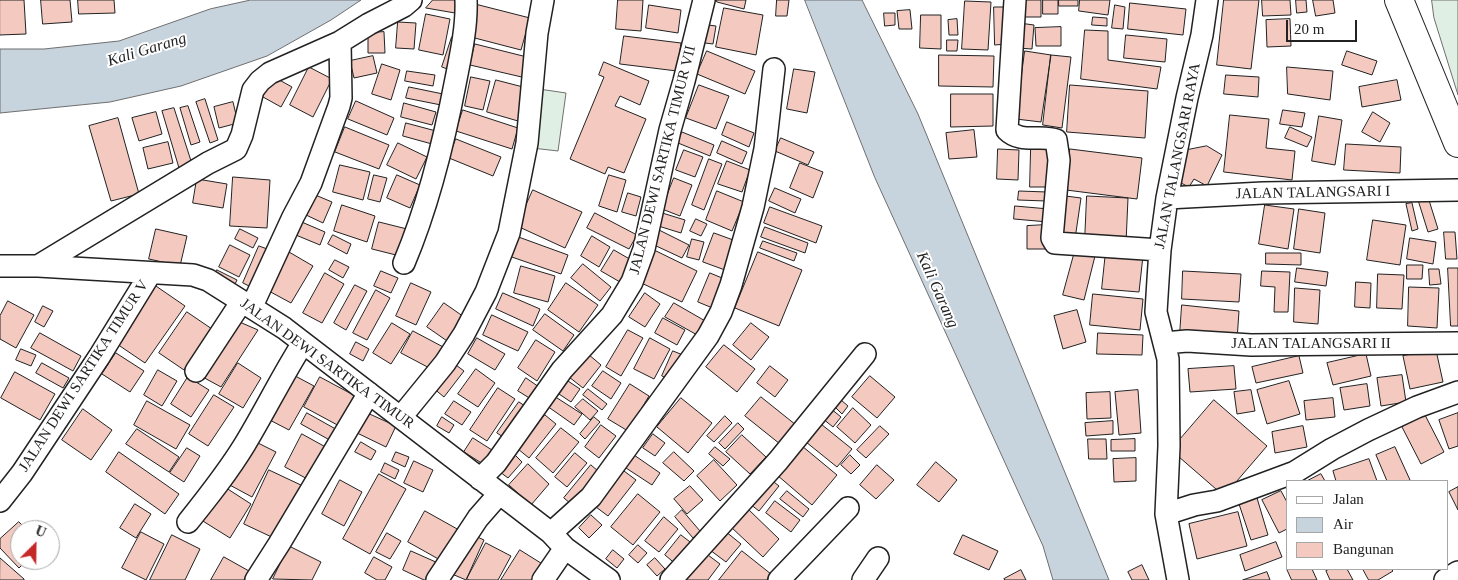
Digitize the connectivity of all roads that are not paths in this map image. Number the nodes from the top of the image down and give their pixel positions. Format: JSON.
{"nodes":[{"id":1,"x":411,"y":0,"type":"edge"},
{"id":2,"x":466,"y":0,"type":"edge"},
{"id":3,"x":543,"y":0,"type":"edge"},
{"id":4,"x":704,"y":0,"type":"edge"},
{"id":5,"x":1015,"y":0,"type":"edge"},
{"id":6,"x":1207,"y":0,"type":"edge"},
{"id":7,"x":1399,"y":0,"type":"edge"},
{"id":8,"x":340,"y":42,"type":"junction"},
{"id":9,"x":774,"y":69,"type":"dead end"},
{"id":10,"x":1458,"y":144,"type":"edge"},
{"id":11,"x":1458,"y":190,"type":"edge"},
{"id":12,"x":1167,"y":198,"type":"junction"},
{"id":13,"x":1160,"y":250,"type":"junction"},
{"id":14,"x":404,"y":262,"type":"dead end"},
{"id":15,"x":0,"y":266,"type":"edge"},
{"id":16,"x":38,"y":266,"type":"junction"},
{"id":17,"x":150,"y":274,"type":"junction"},
{"id":18,"x":247,"y":304,"type":"junction"},
{"id":19,"x":303,"y":343,"type":"junction"},
{"id":20,"x":1458,"y":343,"type":"edge"},
{"id":21,"x":1166,"y":351,"type":"junction"},
{"id":22,"x":865,"y":354,"type":"dead end"},
{"id":23,"x":196,"y":370,"type":"dead end"},
{"id":24,"x":1458,"y":392,"type":"edge"},
{"id":25,"x":369,"y":393,"type":"junction"},
{"id":26,"x":401,"y":417,"type":"junction"},
{"id":27,"x":480,"y":478,"type":"junction"},
{"id":28,"x":499,"y":494,"type":"junction"},
{"id":29,"x":0,"y":501,"type":"edge"},
{"id":30,"x":848,"y":508,"type":"dead end"},
{"id":31,"x":1166,"y":514,"type":"junction"},
{"id":32,"x":188,"y":522,"type":"dead end"},
{"id":33,"x":558,"y":541,"type":"junction"},
{"id":34,"x":878,"y":558,"type":"dead end"},
{"id":35,"x":1458,"y":572,"type":"edge"},
{"id":36,"x":256,"y":580,"type":"edge"},
{"id":37,"x":437,"y":580,"type":"edge"},
{"id":38,"x":543,"y":580,"type":"edge"},
{"id":39,"x":609,"y":580,"type":"edge"},
{"id":40,"x":672,"y":580,"type":"edge"},
{"id":41,"x":779,"y":580,"type":"edge"},
{"id":42,"x":863,"y":580,"type":"edge"},
{"id":43,"x":1178,"y":580,"type":"edge"},
{"id":44,"x":1445,"y":580,"type":"edge"}],
"edges":[{"from":1,"to":8,"type":"street"},
{"from":2,"to":14,"type":"street"},
{"from":3,"to":26,"type":"street"},
{"from":4,"to":27,"type":"street","name":"JALAN DEWI SARTIKA TIMUR VII"},
{"from":5,"to":13,"type":"street"},
{"from":6,"to":12,"type":"street","name":"JALAN TALANGSARI RAYA"},
{"from":7,"to":10,"type":"main road"},
{"from":8,"to":16,"type":"street"},
{"from":8,"to":18,"type":"street"},
{"from":9,"to":33,"type":"street"},
{"from":11,"to":12,"type":"street","name":"JALAN TALANGSARI I"},
{"from":12,"to":13,"type":"street","name":"JALAN TALANGSARI RAYA"},
{"from":13,"to":21,"type":"street","name":"JALAN TALANGSARI RAYA"},
{"from":15,"to":16,"type":"street","name":"JALAN DEWI SARTIKA TIMUR"},
{"from":16,"to":17,"type":"street","name":"JALAN DEWI SARTIKA TIMUR"},
{"from":17,"to":18,"type":"street","name":"JALAN DEWI SARTIKA TIMUR"},
{"from":17,"to":29,"type":"street","name":"JALAN DEWI SARTIKA TIMUR V"},
{"from":18,"to":19,"type":"street","name":"JALAN DEWI SARTIKA TIMUR"},
{"from":18,"to":23,"type":"street"},
{"from":19,"to":25,"type":"street","name":"JALAN DEWI SARTIKA TIMUR"},
{"from":19,"to":32,"type":"street"},
{"from":20,"to":21,"type":"street","name":"JALAN TALANGSARI II"},
{"from":21,"to":31,"type":"street","name":"JALAN TALANGSARI RAYA"},
{"from":22,"to":40,"type":"street"},
{"from":24,"to":31,"type":"street"},
{"from":25,"to":26,"type":"street","name":"JALAN DEWI SARTIKA TIMUR"},
{"from":25,"to":36,"type":"street"},
{"from":26,"to":27,"type":"street","name":"JALAN DEWI SARTIKA TIMUR"},
{"from":27,"to":28,"type":"street","name":"JALAN DEWI SARTIKA TIMUR"},
{"from":28,"to":33,"type":"street","name":"JALAN DEWI SARTIKA TIMUR"},
{"from":28,"to":37,"type":"street"},
{"from":30,"to":41,"type":"street"},
{"from":31,"to":43,"type":"street","name":"JALAN TALANGSARI RAYA"},
{"from":33,"to":38,"type":"street"},
{"from":33,"to":39,"type":"street","name":"JALAN DEWI SARTIKA TIMUR"},
{"from":34,"to":42,"type":"street"},
{"from":35,"to":44,"type":"street"}]}
